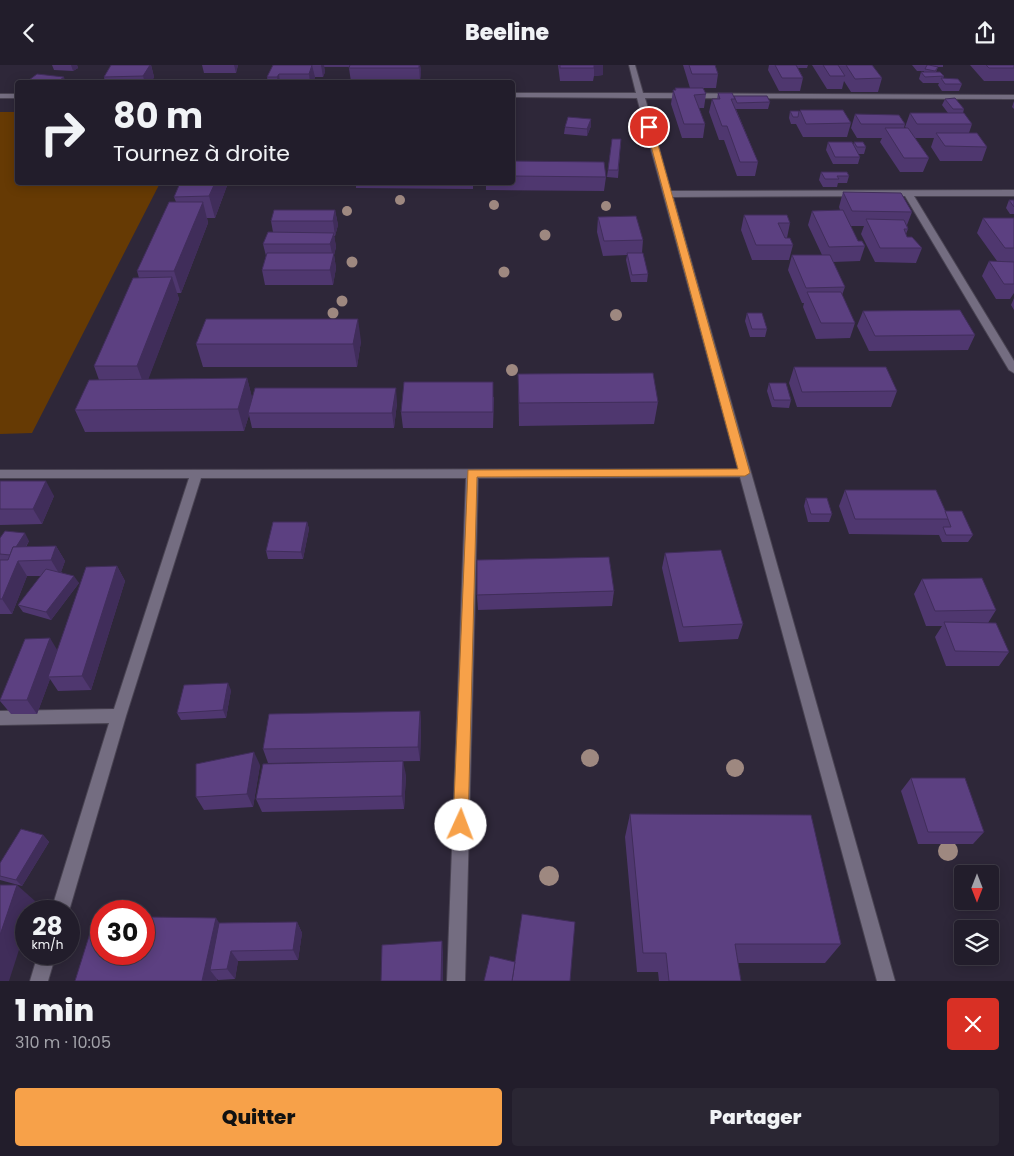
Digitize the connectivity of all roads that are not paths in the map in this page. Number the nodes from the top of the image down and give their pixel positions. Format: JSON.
{"nodes":[{"id":1,"x":632,"y":65,"type":"edge"},
{"id":2,"x":640,"y":94,"type":"junction"},
{"id":3,"x":515,"y":95,"type":"edge"},
{"id":4,"x":0,"y":96,"type":"edge"},
{"id":5,"x":15,"y":96,"type":"edge"},
{"id":6,"x":1014,"y":97,"type":"edge"},
{"id":7,"x":907,"y":192,"type":"junction"},
{"id":8,"x":1014,"y":193,"type":"edge"},
{"id":9,"x":668,"y":194,"type":"junction"},
{"id":10,"x":1014,"y":369,"type":"edge"},
{"id":11,"x":196,"y":473,"type":"junction"},
{"id":12,"x":472,"y":473,"type":"junction"},
{"id":13,"x":745,"y":473,"type":"junction"},
{"id":14,"x":0,"y":474,"type":"edge"},
{"id":15,"x":119,"y":716,"type":"junction"},
{"id":16,"x":0,"y":719,"type":"edge"},
{"id":17,"x":63,"y":900,"type":"edge"},
{"id":18,"x":44,"y":965,"type":"edge"},
{"id":19,"x":39,"y":981,"type":"edge"},
{"id":20,"x":456,"y":981,"type":"edge"},
{"id":21,"x":886,"y":981,"type":"edge"}],
"edges":[{"from":1,"to":2,"type":"street"},
{"from":2,"to":3,"type":"street"},
{"from":2,"to":6,"type":"street"},
{"from":2,"to":9,"type":"street"},
{"from":4,"to":5,"type":"street"},
{"from":7,"to":8,"type":"street"},
{"from":7,"to":9,"type":"street"},
{"from":7,"to":10,"type":"street"},
{"from":9,"to":13,"type":"street"},
{"from":11,"to":12,"type":"street"},
{"from":11,"to":14,"type":"street"},
{"from":11,"to":15,"type":"street"},
{"from":12,"to":13,"type":"street"},
{"from":12,"to":20,"type":"street"},
{"from":13,"to":21,"type":"street"},
{"from":15,"to":16,"type":"street"},
{"from":15,"to":17,"type":"street"},
{"from":18,"to":19,"type":"street"}]}
